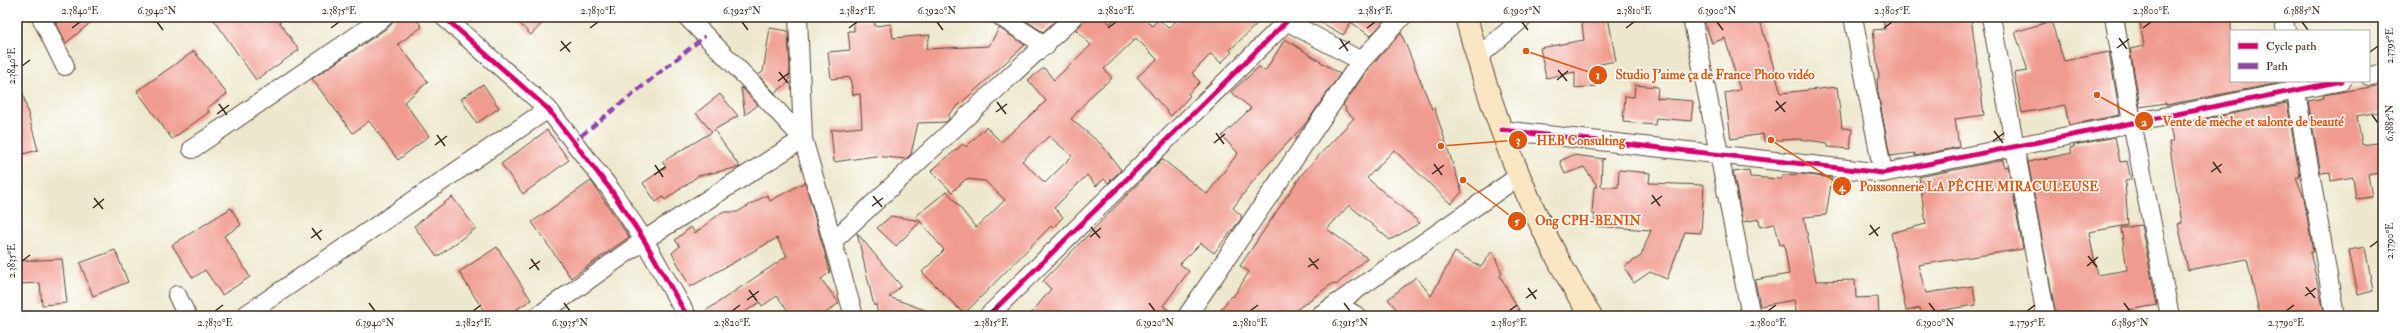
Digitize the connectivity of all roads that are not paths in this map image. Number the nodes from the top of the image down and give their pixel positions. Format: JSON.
{"nodes":[{"id":1,"x":41,"y":17,"type":"edge"},
{"id":2,"x":384,"y":17,"type":"edge"},
{"id":3,"x":444,"y":17,"type":"edge"},
{"id":4,"x":687,"y":17,"type":"edge"},
{"id":5,"x":798,"y":17,"type":"edge"},
{"id":6,"x":1001,"y":17,"type":"edge"},
{"id":7,"x":1074,"y":17,"type":"edge"},
{"id":8,"x":1402,"y":17,"type":"edge"},
{"id":9,"x":1466,"y":17,"type":"edge"},
{"id":10,"x":1524,"y":17,"type":"edge"},
{"id":11,"x":1692,"y":17,"type":"edge"},
{"id":12,"x":1853,"y":17,"type":"edge"},
{"id":13,"x":1991,"y":17,"type":"edge"},
{"id":14,"x":2114,"y":17,"type":"edge"},
{"id":15,"x":2283,"y":17,"type":"edge"},
{"id":16,"x":1282,"y":19,"type":"edge"},
{"id":17,"x":2286,"y":30,"type":"edge"},
{"id":18,"x":1046,"y":46,"type":"junction"},
{"id":19,"x":1477,"y":58,"type":"junction"},
{"id":20,"x":1362,"y":61,"type":"junction"},
{"id":21,"x":65,"y":66,"type":"dead end"},
{"id":22,"x":2383,"y":74,"type":"edge"},
{"id":23,"x":2370,"y":76,"type":"edge"},
{"id":24,"x":2330,"y":82,"type":"edge"},
{"id":25,"x":2295,"y":85,"type":"edge"},
{"id":26,"x":548,"y":109,"type":"junction"},
{"id":27,"x":2132,"y":122,"type":"junction"},
{"id":28,"x":1502,"y":130,"type":"junction"},
{"id":29,"x":803,"y":139,"type":"junction"},
{"id":30,"x":2015,"y":147,"type":"junction"},
{"id":31,"x":192,"y":149,"type":"dead end"},
{"id":32,"x":1719,"y":154,"type":"junction"},
{"id":33,"x":1883,"y":173,"type":"junction"},
{"id":34,"x":1519,"y":176,"type":"junction"},
{"id":35,"x":644,"y":240,"type":"junction"},
{"id":36,"x":833,"y":241,"type":"junction"},
{"id":37,"x":177,"y":295,"type":"dead end"},
{"id":38,"x":1336,"y":304,"type":"junction"},
{"id":39,"x":187,"y":316,"type":"edge"},
{"id":40,"x":244,"y":316,"type":"edge"},
{"id":41,"x":538,"y":316,"type":"edge"},
{"id":42,"x":687,"y":316,"type":"edge"},
{"id":43,"x":854,"y":316,"type":"edge"},
{"id":44,"x":988,"y":316,"type":"edge"},
{"id":45,"x":1187,"y":316,"type":"edge"},
{"id":46,"x":1319,"y":316,"type":"edge"},
{"id":47,"x":1357,"y":316,"type":"edge"},
{"id":48,"x":1591,"y":316,"type":"edge"},
{"id":49,"x":1751,"y":316,"type":"edge"},
{"id":50,"x":2046,"y":316,"type":"edge"},
{"id":51,"x":2170,"y":316,"type":"edge"},
{"id":52,"x":2335,"y":316,"type":"edge"}],
"edges":[{"from":1,"to":21,"type":"street"},
{"from":2,"to":31,"type":"street"},
{"from":3,"to":26,"type":"street"},
{"from":4,"to":29,"type":"street"},
{"from":5,"to":29,"type":"street"},
{"from":6,"to":18,"type":"street"},
{"from":7,"to":18,"type":"street"},
{"from":8,"to":20,"type":"street"},
{"from":9,"to":19,"type":"street"},
{"from":10,"to":19,"type":"street"},
{"from":11,"to":32,"type":"street"},
{"from":12,"to":33,"type":"street"},
{"from":13,"to":30,"type":"street"},
{"from":14,"to":27,"type":"street"},
{"from":15,"to":17,"type":"street"},
{"from":16,"to":20,"type":"street"},
{"from":16,"to":44,"type":"street"},
{"from":18,"to":36,"type":"street"},
{"from":19,"to":28,"type":"street"},
{"from":20,"to":45,"type":"street"},
{"from":22,"to":23,"type":"street"},
{"from":24,"to":25,"type":"street"},
{"from":25,"to":27,"type":"street"},
{"from":25,"to":52,"type":"street"},
{"from":26,"to":35,"type":"street"},
{"from":26,"to":40,"type":"street"},
{"from":27,"to":30,"type":"street"},
{"from":27,"to":51,"type":"street"},
{"from":28,"to":32,"type":"street"},
{"from":28,"to":34,"type":"street"},
{"from":29,"to":35,"type":"street"},
{"from":29,"to":36,"type":"street"},
{"from":30,"to":33,"type":"street"},
{"from":30,"to":50,"type":"street"},
{"from":32,"to":33,"type":"street"},
{"from":32,"to":49,"type":"street"},
{"from":34,"to":38,"type":"street"},
{"from":34,"to":48,"type":"street"},
{"from":35,"to":41,"type":"street"},
{"from":35,"to":42,"type":"street"},
{"from":36,"to":43,"type":"street"},
{"from":37,"to":39,"type":"street"},
{"from":38,"to":46,"type":"street"},
{"from":38,"to":47,"type":"street"}]}
